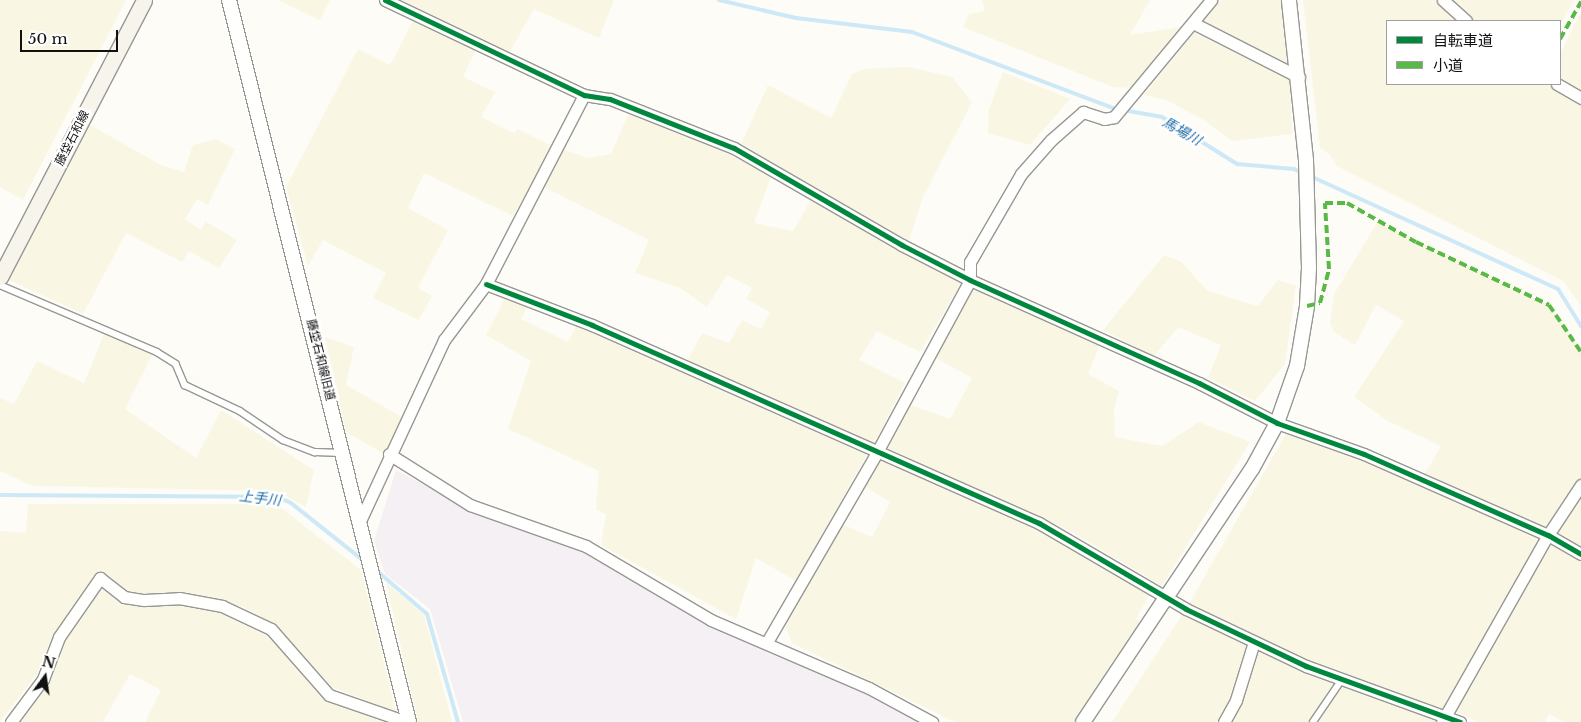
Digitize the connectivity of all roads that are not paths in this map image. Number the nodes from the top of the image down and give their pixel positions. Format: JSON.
{"nodes":[{"id":1,"x":144,"y":0,"type":"edge"},
{"id":2,"x":228,"y":0,"type":"edge"},
{"id":3,"x":385,"y":0,"type":"edge"},
{"id":4,"x":1211,"y":0,"type":"edge"},
{"id":5,"x":1289,"y":0,"type":"edge"},
{"id":6,"x":1443,"y":0,"type":"edge"},
{"id":7,"x":1465,"y":20,"type":"edge"},
{"id":8,"x":1193,"y":23,"type":"junction"},
{"id":9,"x":1299,"y":76,"type":"junction"},
{"id":10,"x":1559,"y":85,"type":"edge"},
{"id":11,"x":584,"y":95,"type":"junction"},
{"id":12,"x":1581,"y":98,"type":"edge"},
{"id":13,"x":0,"y":277,"type":"edge"},
{"id":14,"x":970,"y":280,"type":"junction"},
{"id":15,"x":486,"y":284,"type":"junction"},
{"id":16,"x":0,"y":285,"type":"edge"},
{"id":17,"x":1277,"y":423,"type":"junction"},
{"id":18,"x":344,"y":452,"type":"junction"},
{"id":19,"x":877,"y":452,"type":"junction"},
{"id":20,"x":389,"y":454,"type":"junction"},
{"id":21,"x":1581,"y":485,"type":"edge"},
{"id":22,"x":360,"y":521,"type":"junction"},
{"id":23,"x":1548,"y":534,"type":"junction"},
{"id":24,"x":1581,"y":554,"type":"edge"},
{"id":25,"x":1167,"y":598,"type":"junction"},
{"id":26,"x":767,"y":642,"type":"junction"},
{"id":27,"x":1254,"y":642,"type":"junction"},
{"id":28,"x":1341,"y":681,"type":"junction"},
{"id":29,"x":1444,"y":719,"type":"edge"},
{"id":30,"x":11,"y":722,"type":"edge"},
{"id":31,"x":408,"y":722,"type":"edge"},
{"id":32,"x":932,"y":722,"type":"edge"},
{"id":33,"x":1083,"y":722,"type":"edge"},
{"id":34,"x":1224,"y":722,"type":"edge"},
{"id":35,"x":1313,"y":722,"type":"edge"},
{"id":36,"x":1460,"y":722,"type":"edge"}],
"edges":[{"from":1,"to":13,"type":"main road","name":"藤垈石和線"},
{"from":2,"to":18,"type":"street","name":"藤垈石和線旧道"},
{"from":3,"to":11,"type":"street"},
{"from":4,"to":8,"type":"street"},
{"from":5,"to":9,"type":"street"},
{"from":6,"to":7,"type":"street"},
{"from":8,"to":9,"type":"street"},
{"from":8,"to":14,"type":"street"},
{"from":9,"to":17,"type":"street"},
{"from":10,"to":12,"type":"street"},
{"from":11,"to":14,"type":"street"},
{"from":11,"to":15,"type":"street"},
{"from":14,"to":17,"type":"street"},
{"from":14,"to":19,"type":"street"},
{"from":15,"to":19,"type":"street"},
{"from":15,"to":20,"type":"street"},
{"from":16,"to":18,"type":"lane"},
{"from":17,"to":23,"type":"street"},
{"from":17,"to":25,"type":"street"},
{"from":18,"to":22,"type":"street","name":"藤垈石和線旧道"},
{"from":19,"to":25,"type":"street"},
{"from":19,"to":26,"type":"street"},
{"from":20,"to":22,"type":"street"},
{"from":20,"to":26,"type":"street"},
{"from":21,"to":23,"type":"street"},
{"from":22,"to":31,"type":"street","name":"藤垈石和線旧道"},
{"from":23,"to":24,"type":"street"},
{"from":23,"to":29,"type":"street"},
{"from":25,"to":27,"type":"street"},
{"from":25,"to":33,"type":"street"},
{"from":26,"to":32,"type":"street"},
{"from":27,"to":28,"type":"street"},
{"from":27,"to":34,"type":"street"},
{"from":28,"to":29,"type":"street"},
{"from":28,"to":35,"type":"lane"},
{"from":29,"to":36,"type":"street"},
{"from":30,"to":31,"type":"street"}]}
